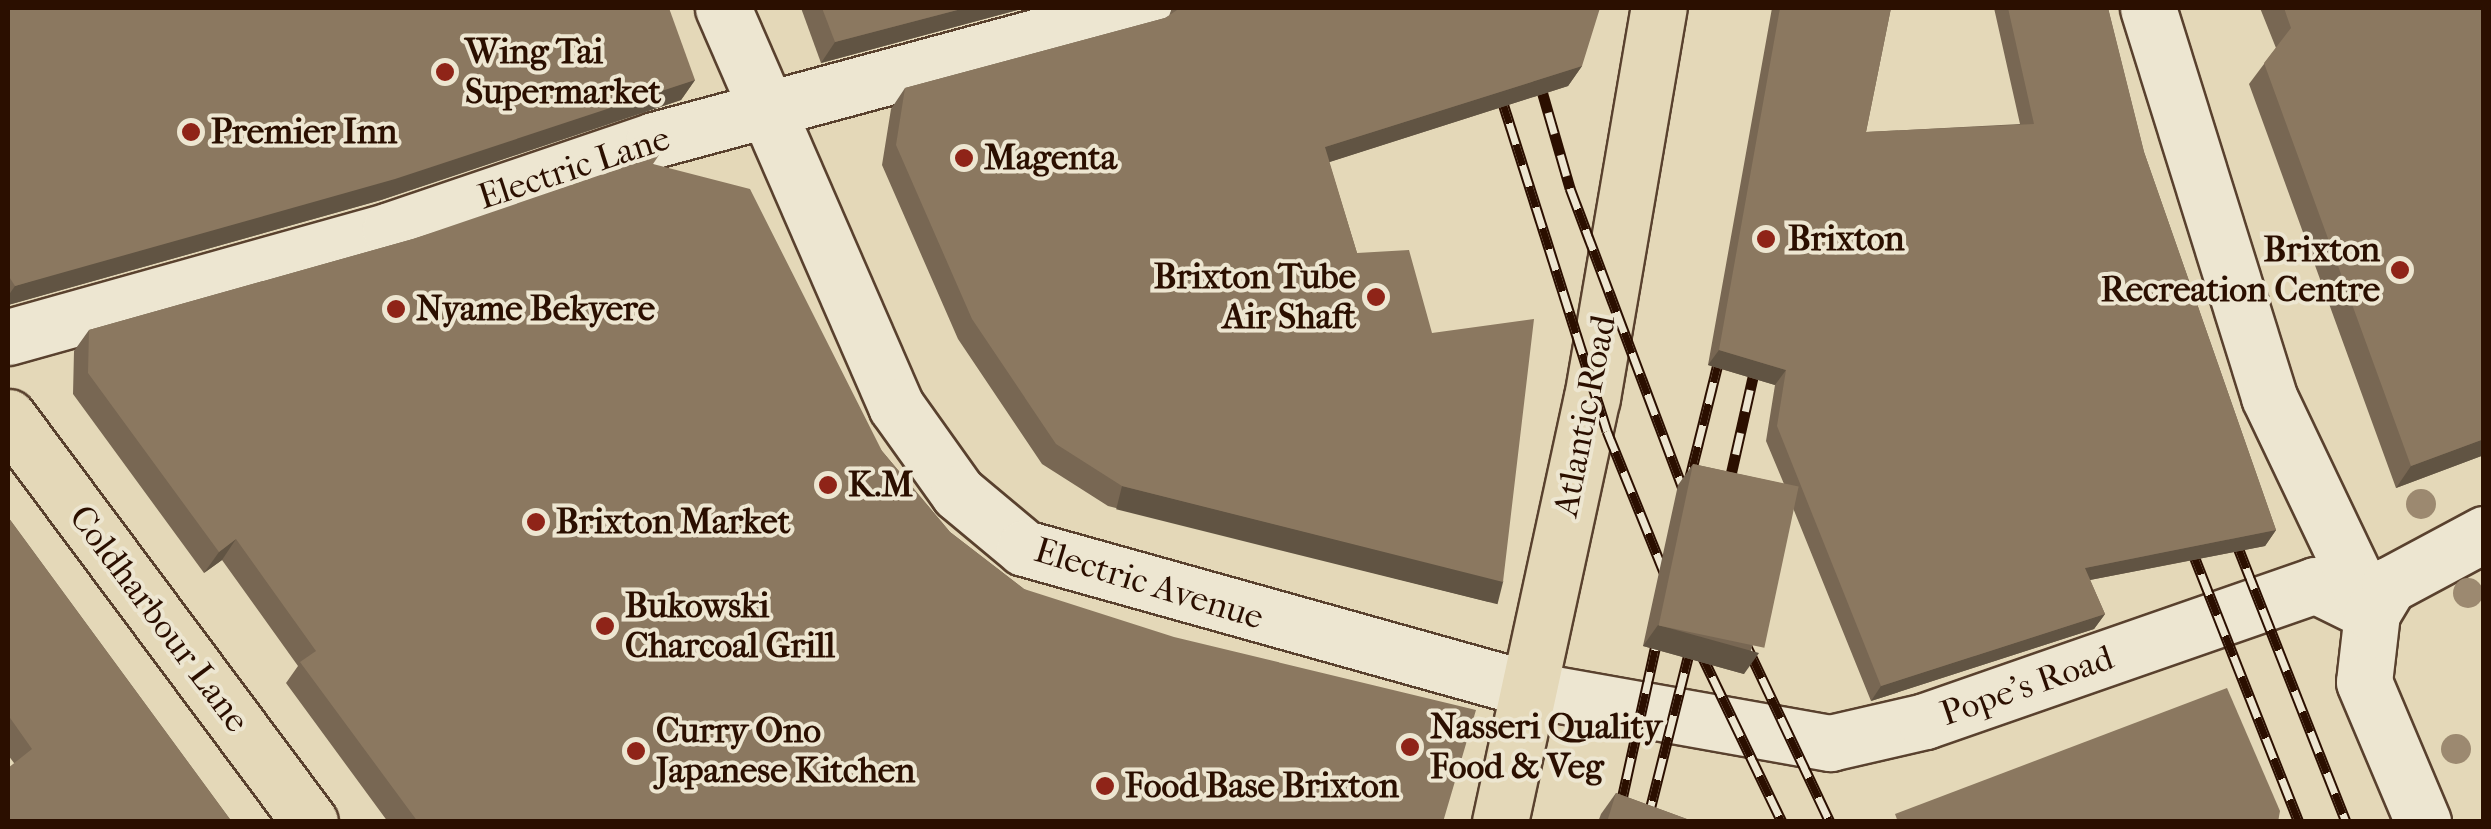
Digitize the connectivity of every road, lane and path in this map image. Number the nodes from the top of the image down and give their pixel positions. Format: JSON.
{"nodes":[{"id":1,"x":723,"y":8,"type":"edge"},
{"id":2,"x":1143,"y":8,"type":"edge"},
{"id":3,"x":1659,"y":8,"type":"edge"},
{"id":4,"x":2148,"y":8,"type":"edge"},
{"id":5,"x":764,"y":112,"type":"junction"},
{"id":6,"x":8,"y":337,"type":"edge"},
{"id":7,"x":8,"y":417,"type":"edge"},
{"id":8,"x":2484,"y":534,"type":"edge"},
{"id":9,"x":2372,"y":613,"type":"junction"},
{"id":10,"x":1532,"y":690,"type":"junction"},
{"id":11,"x":310,"y":822,"type":"edge"},
{"id":12,"x":1500,"y":822,"type":"edge"},
{"id":13,"x":2423,"y":822,"type":"edge"}],
"edges":[{"from":1,"to":5,"type":"street","name":"Electric Avenue"},
{"from":2,"to":5,"type":"street","name":"Electric Lane"},
{"from":3,"to":10,"type":"main road","name":"Atlantic Road"},
{"from":4,"to":9,"type":"street"},
{"from":5,"to":6,"type":"street","name":"Electric Lane"},
{"from":5,"to":10,"type":"street","name":"Electric Avenue"},
{"from":7,"to":11,"type":"main road","name":"Coldharbour Lane"},
{"from":8,"to":9,"type":"street"},
{"from":9,"to":10,"type":"street","name":"Pope's Road"},
{"from":9,"to":13,"type":"street"},
{"from":10,"to":12,"type":"main road","name":"Atlantic Road"}]}
